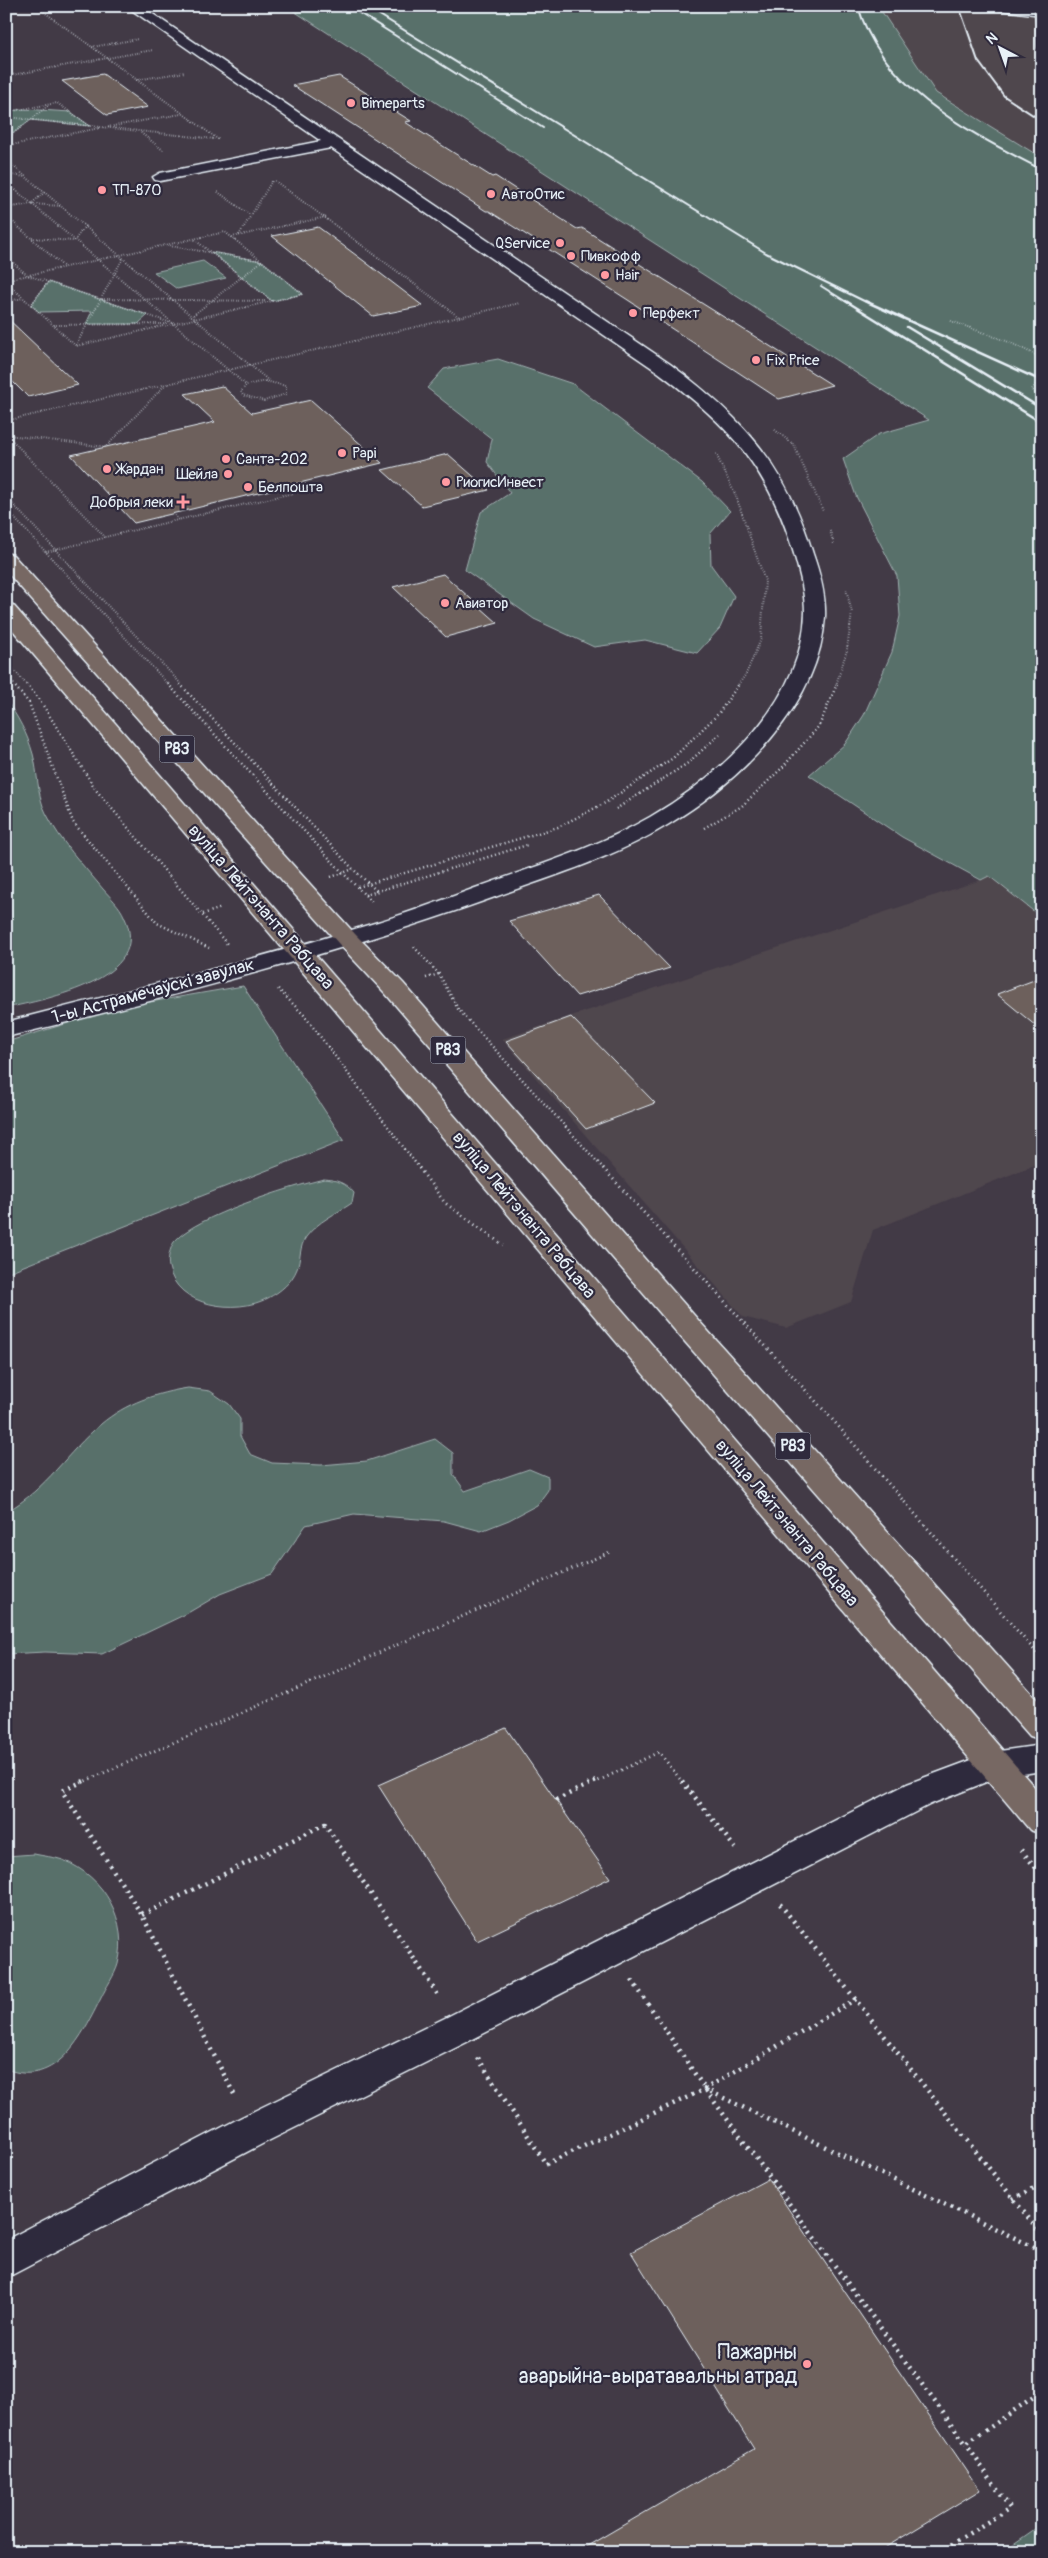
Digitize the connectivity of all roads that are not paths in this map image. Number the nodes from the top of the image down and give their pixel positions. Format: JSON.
{"nodes":[{"id":1,"x":132,"y":6,"type":"edge"},
{"id":2,"x":1000,"y":6,"type":"edge"},
{"id":3,"x":1042,"y":11,"type":"edge"},
{"id":4,"x":333,"y":143,"type":"junction"},
{"id":5,"x":160,"y":177,"type":"dead end"},
{"id":6,"x":6,"y":559,"type":"edge"},
{"id":7,"x":6,"y":609,"type":"edge"},
{"id":8,"x":347,"y":939,"type":"junction"},
{"id":9,"x":300,"y":951,"type":"junction"},
{"id":10,"x":6,"y":1030,"type":"edge"},
{"id":11,"x":1042,"y":1727,"type":"edge"},
{"id":12,"x":1042,"y":1758,"type":"edge"},
{"id":13,"x":993,"y":1765,"type":"junction"},
{"id":14,"x":1042,"y":1820,"type":"edge"},
{"id":15,"x":6,"y":2260,"type":"edge"}],
"edges":[{"from":1,"to":4,"type":"street","name":"1-ы Астрамечаўскі завулак"},
{"from":2,"to":3,"type":"street"},
{"from":4,"to":5,"type":"street"},
{"from":4,"to":8,"type":"street","name":"1-ы Астрамечаўскі завулак"},
{"from":6,"to":8,"type":"highway","number":"Р83"},
{"from":7,"to":9,"type":"highway","name":"вуліца Лейтэнанта Рабцава","number":"Р83"},
{"from":8,"to":9,"type":"street","name":"1-ы Астрамечаўскі завулак"},
{"from":8,"to":11,"type":"highway","number":"Р83"},
{"from":9,"to":10,"type":"street","name":"1-ы Астрамечаўскі завулак"},
{"from":9,"to":13,"type":"highway","name":"вуліца Лейтэнанта Рабцава","number":"Р83"},
{"from":12,"to":13,"type":"street"},
{"from":13,"to":14,"type":"highway","name":"вуліца Лейтэнанта Рабцава","number":"Р83"},
{"from":13,"to":15,"type":"street"}]}
